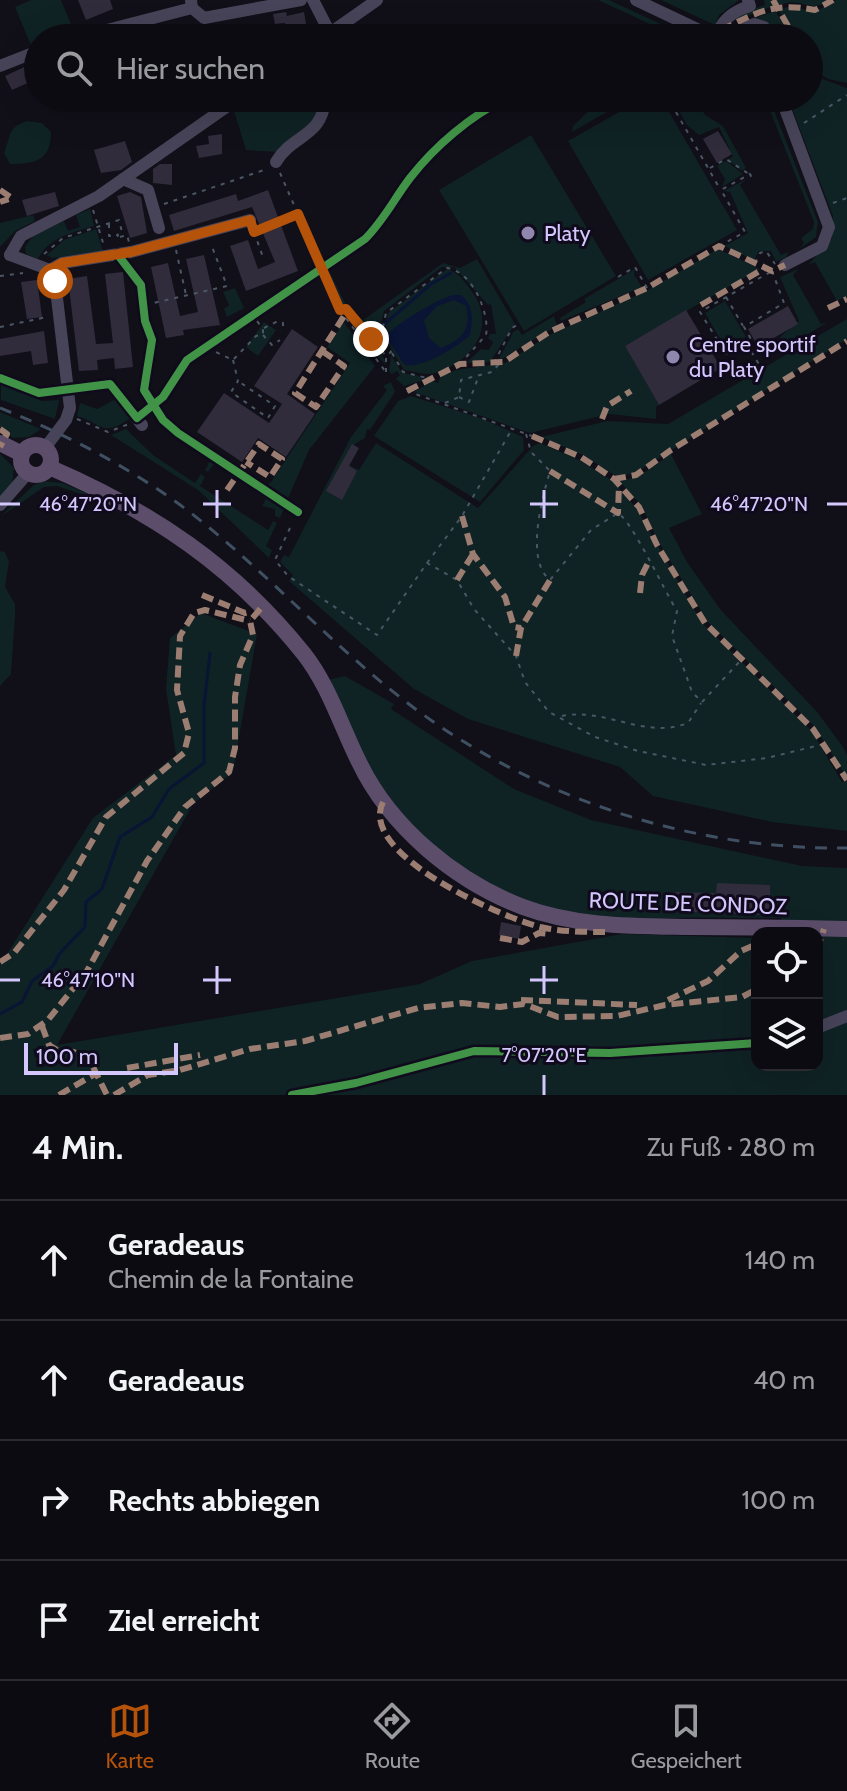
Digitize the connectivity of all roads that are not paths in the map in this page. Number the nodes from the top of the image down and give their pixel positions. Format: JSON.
{"nodes":[{"id":1,"x":301,"y":0,"type":"edge"},
{"id":2,"x":313,"y":0,"type":"edge"},
{"id":3,"x":377,"y":0,"type":"edge"},
{"id":4,"x":636,"y":0,"type":"edge"},
{"id":5,"x":748,"y":0,"type":"edge"},
{"id":6,"x":192,"y":4,"type":"edge"},
{"id":7,"x":246,"y":5,"type":"edge"},
{"id":8,"x":124,"y":24,"type":"edge"},
{"id":9,"x":322,"y":24,"type":"edge"},
{"id":10,"x":342,"y":24,"type":"edge"},
{"id":11,"x":688,"y":24,"type":"edge"},
{"id":12,"x":721,"y":24,"type":"edge"},
{"id":13,"x":24,"y":57,"type":"edge"},
{"id":14,"x":0,"y":66,"type":"edge"},
{"id":15,"x":219,"y":112,"type":"edge"},
{"id":16,"x":324,"y":112,"type":"edge"},
{"id":17,"x":786,"y":112,"type":"edge"},
{"id":18,"x":276,"y":163,"type":"road end"},
{"id":19,"x":123,"y":179,"type":"junction"},
{"id":20,"x":252,"y":226,"type":"road end"},
{"id":21,"x":159,"y":228,"type":"dead end"},
{"id":22,"x":5,"y":256,"type":"edge"},
{"id":23,"x":781,"y":267,"type":"road end"},
{"id":24,"x":44,"y":268,"type":"junction"},
{"id":25,"x":0,"y":378,"type":"edge"},
{"id":26,"x":69,"y":389,"type":"junction"},
{"id":27,"x":140,"y":422,"type":"road end"},
{"id":28,"x":0,"y":443,"type":"edge"},
{"id":29,"x":45,"y":448,"type":"junction"},
{"id":30,"x":22,"y":454,"type":"junction"},
{"id":31,"x":49,"y":467,"type":"junction"},
{"id":32,"x":28,"y":473,"type":"junction"},
{"id":33,"x":0,"y":505,"type":"edge"},
{"id":34,"x":847,"y":929,"type":"edge"},
{"id":35,"x":847,"y":1016,"type":"edge"},
{"id":36,"x":823,"y":1026,"type":"edge"},
{"id":37,"x":751,"y":1043,"type":"edge"},
{"id":38,"x":292,"y":1095,"type":"edge"}],
"edges":[{"from":1,"to":7,"type":"street"},
{"from":2,"to":9,"type":"street"},
{"from":3,"to":10,"type":"street"},
{"from":4,"to":11,"type":"street"},
{"from":5,"to":12,"type":"street"},
{"from":6,"to":7,"type":"street"},
{"from":6,"to":8,"type":"street"},
{"from":13,"to":14,"type":"street"},
{"from":15,"to":19,"type":"street"},
{"from":16,"to":18,"type":"street"},
{"from":17,"to":23,"type":"street"},
{"from":19,"to":21,"type":"street"},
{"from":19,"to":22,"type":"street"},
{"from":20,"to":24,"type":"street"},
{"from":22,"to":24,"type":"street"},
{"from":24,"to":26,"type":"street"},
{"from":25,"to":26,"type":"street"},
{"from":26,"to":27,"type":"street"},
{"from":26,"to":29,"type":"street"},
{"from":28,"to":30,"type":"main road"},
{"from":29,"to":30,"type":"main road"},
{"from":29,"to":31,"type":"main road"},
{"from":30,"to":32,"type":"main road"},
{"from":31,"to":32,"type":"main road"},
{"from":31,"to":34,"type":"main road","name":"ROUTE DE CONDOZ"},
{"from":32,"to":33,"type":"street"},
{"from":35,"to":36,"type":"street"},
{"from":37,"to":38,"type":"street"}]}
